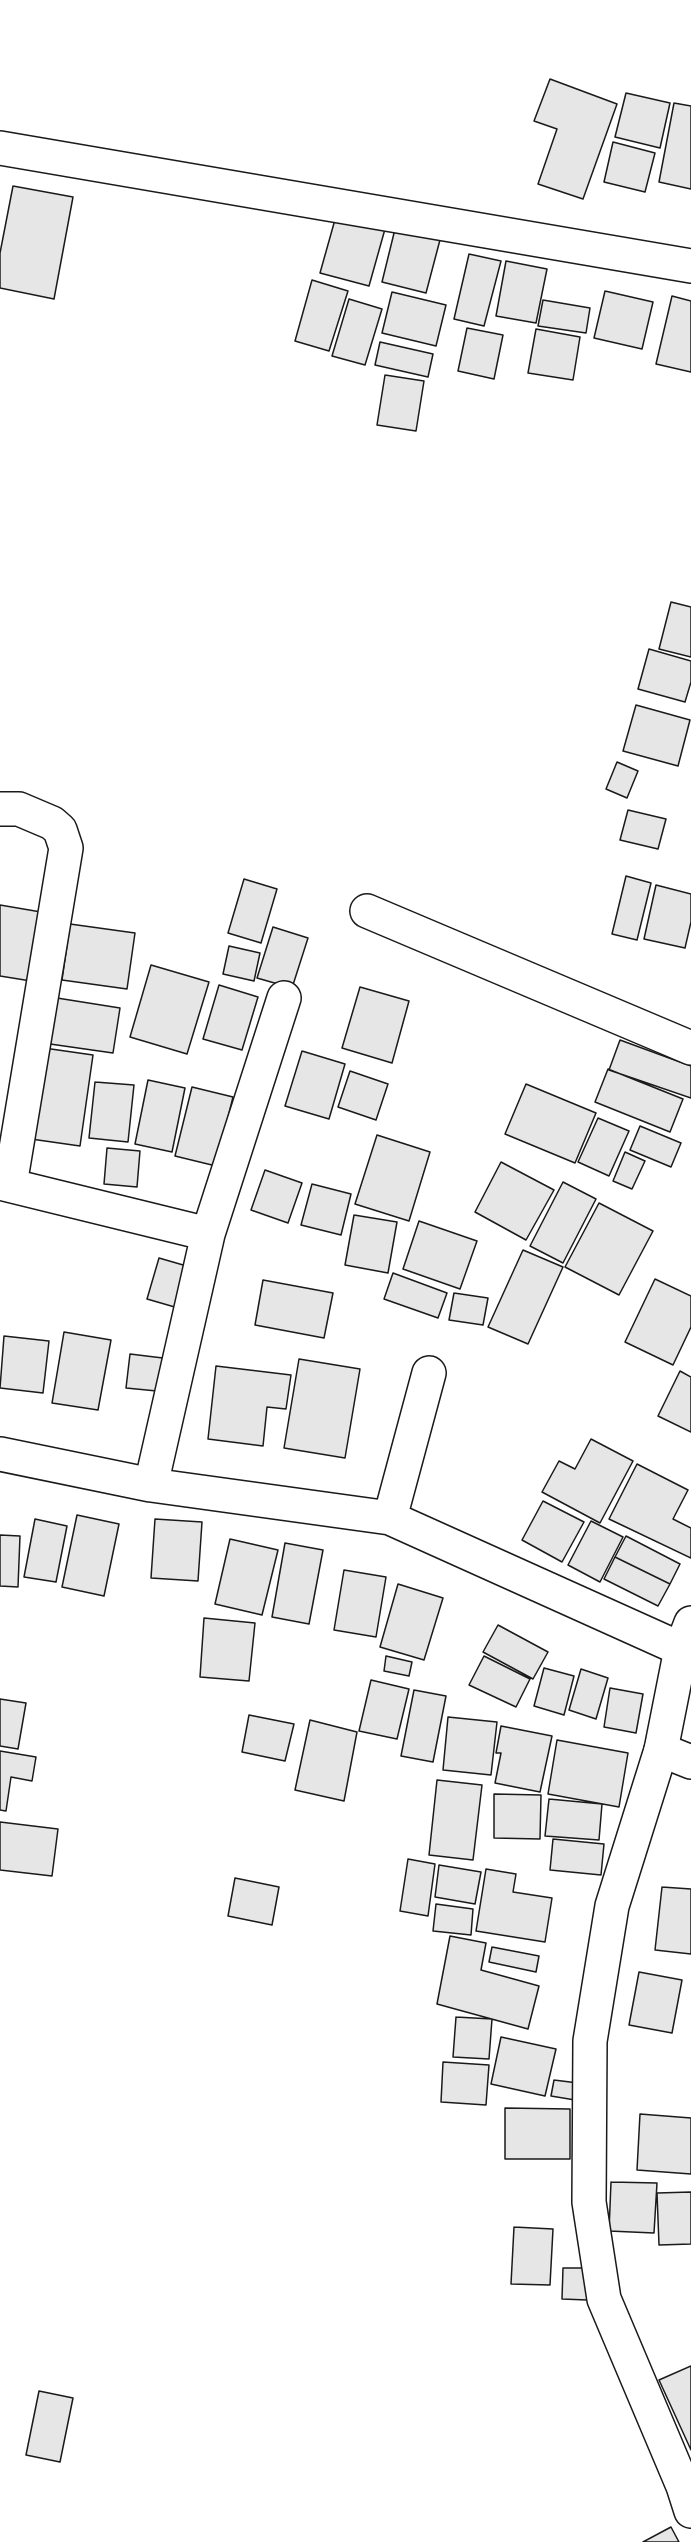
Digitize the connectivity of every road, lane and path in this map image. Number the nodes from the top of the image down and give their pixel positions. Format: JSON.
{"nodes":[{"id":1,"x":0,"y":148,"type":"edge"},
{"id":2,"x":691,"y":266,"type":"edge"},
{"id":3,"x":0,"y":809,"type":"edge"},
{"id":4,"x":367,"y":911,"type":"dead end"},
{"id":5,"x":284,"y":999,"type":"dead end"},
{"id":6,"x":691,"y":1048,"type":"edge"},
{"id":7,"x":5,"y":1184,"type":"edge"},
{"id":8,"x":208,"y":1234,"type":"junction"},
{"id":9,"x":429,"y":1372,"type":"dead end"},
{"id":10,"x":0,"y":1454,"type":"edge"},
{"id":11,"x":151,"y":1485,"type":"junction"},
{"id":12,"x":390,"y":1518,"type":"junction"},
{"id":13,"x":686,"y":1636,"type":"edge"},
{"id":14,"x":661,"y":1750,"type":"junction"},
{"id":15,"x":691,"y":1762,"type":"edge"},
{"id":16,"x":688,"y":2493,"type":"edge"}],
"edges":[{"from":1,"to":2,"type":"street"},
{"from":3,"to":7,"type":"street"},
{"from":4,"to":6,"type":"street"},
{"from":5,"to":8,"type":"street"},
{"from":7,"to":8,"type":"street"},
{"from":8,"to":11,"type":"street"},
{"from":9,"to":12,"type":"street"},
{"from":10,"to":11,"type":"street"},
{"from":11,"to":12,"type":"street"},
{"from":12,"to":13,"type":"street"},
{"from":13,"to":14,"type":"street"},
{"from":14,"to":15,"type":"street"},
{"from":14,"to":16,"type":"street"}]}
